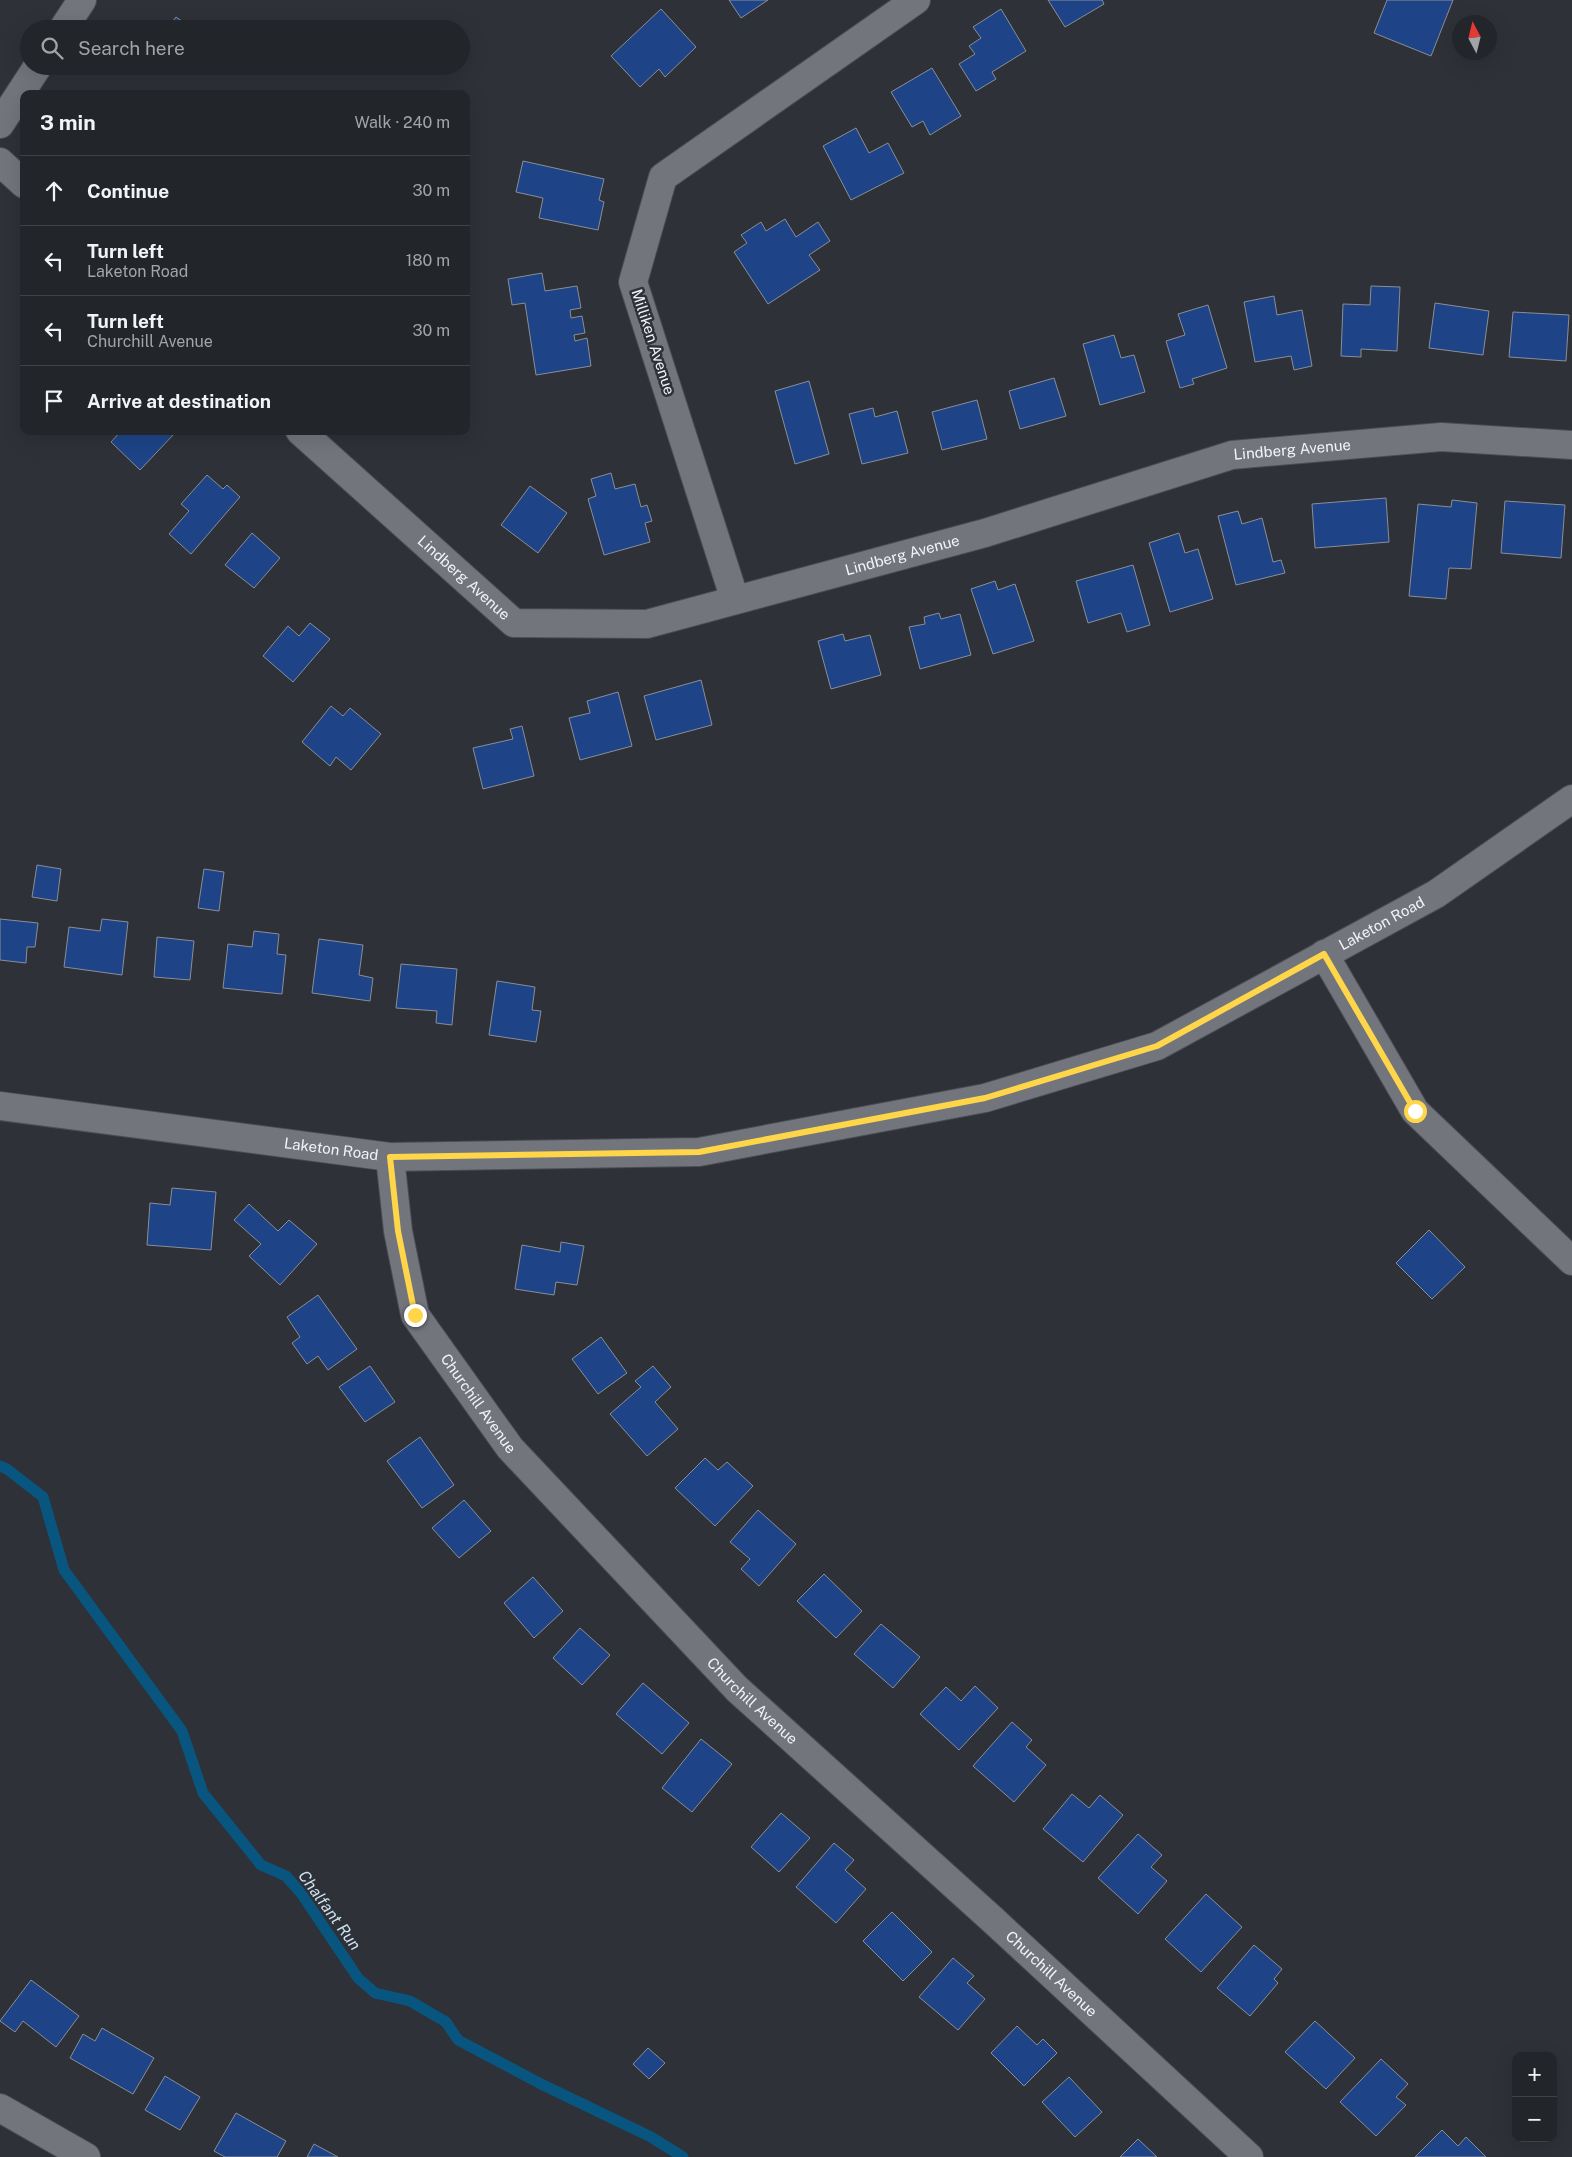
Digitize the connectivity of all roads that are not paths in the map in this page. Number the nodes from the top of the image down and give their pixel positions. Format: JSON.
{"nodes":[{"id":1,"x":82,"y":0,"type":"edge"},
{"id":2,"x":916,"y":0,"type":"edge"},
{"id":3,"x":69,"y":20,"type":"edge"},
{"id":4,"x":32,"y":75,"type":"edge"},
{"id":5,"x":22,"y":90,"type":"edge"},
{"id":6,"x":20,"y":93,"type":"edge"},
{"id":7,"x":0,"y":124,"type":"edge"},
{"id":8,"x":0,"y":162,"type":"edge"},
{"id":9,"x":20,"y":180,"type":"edge"},
{"id":10,"x":304,"y":435,"type":"edge"},
{"id":11,"x":1572,"y":445,"type":"edge"},
{"id":12,"x":735,"y":600,"type":"junction"},
{"id":13,"x":1572,"y":799,"type":"edge"},
{"id":14,"x":1324,"y":954,"type":"junction"},
{"id":15,"x":0,"y":1106,"type":"edge"},
{"id":16,"x":390,"y":1157,"type":"junction"},
{"id":17,"x":1572,"y":1261,"type":"edge"},
{"id":18,"x":0,"y":2108,"type":"edge"},
{"id":19,"x":86,"y":2157,"type":"edge"},
{"id":20,"x":1249,"y":2157,"type":"edge"}],
"edges":[{"from":1,"to":3,"type":"street"},
{"from":2,"to":12,"type":"street","name":"Milliken Avenue"},
{"from":4,"to":5,"type":"street"},
{"from":6,"to":7,"type":"street"},
{"from":8,"to":9,"type":"street"},
{"from":10,"to":12,"type":"street","name":"Lindberg Avenue"},
{"from":11,"to":12,"type":"street","name":"Lindberg Avenue"},
{"from":13,"to":14,"type":"street","name":"Laketon Road"},
{"from":14,"to":16,"type":"street","name":"Laketon Road"},
{"from":14,"to":17,"type":"street"},
{"from":15,"to":16,"type":"street","name":"Laketon Road"},
{"from":16,"to":20,"type":"street","name":"Churchill Avenue"},
{"from":18,"to":19,"type":"street"}]}
